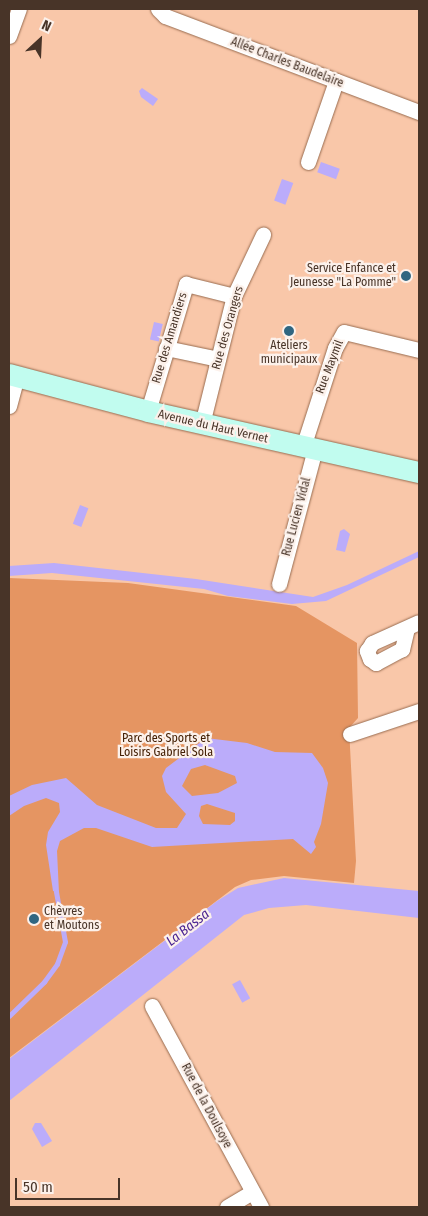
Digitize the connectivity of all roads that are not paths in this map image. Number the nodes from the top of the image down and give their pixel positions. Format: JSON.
{"nodes":[{"id":1,"x":19,"y":9,"type":"edge"},
{"id":2,"x":158,"y":9,"type":"edge"},
{"id":3,"x":9,"y":36,"type":"edge"},
{"id":4,"x":336,"y":81,"type":"junction"},
{"id":5,"x":419,"y":112,"type":"edge"},
{"id":6,"x":308,"y":162,"type":"dead end"},
{"id":7,"x":262,"y":235,"type":"dead end"},
{"id":8,"x":234,"y":296,"type":"junction"},
{"id":9,"x":166,"y":348,"type":"junction"},
{"id":10,"x":419,"y":350,"type":"edge"},
{"id":11,"x":218,"y":359,"type":"junction"},
{"id":12,"x":13,"y":375,"type":"edge"},
{"id":13,"x":9,"y":406,"type":"edge"},
{"id":14,"x":148,"y":412,"type":"junction"},
{"id":15,"x":202,"y":424,"type":"junction"},
{"id":16,"x":309,"y":448,"type":"junction"},
{"id":17,"x":419,"y":472,"type":"edge"},
{"id":18,"x":279,"y":584,"type":"dead end"},
{"id":19,"x":419,"y":711,"type":"edge"},
{"id":20,"x":350,"y":734,"type":"dead end"},
{"id":21,"x":152,"y":1006,"type":"dead end"},
{"id":22,"x":252,"y":1192,"type":"junction"},
{"id":23,"x":227,"y":1207,"type":"edge"},
{"id":24,"x":261,"y":1207,"type":"edge"}],
"edges":[{"from":1,"to":3,"type":"street"},
{"from":2,"to":4,"type":"street","name":"Allée Charles Baudelaire"},
{"from":4,"to":5,"type":"street","name":"Allée Charles Baudelaire"},
{"from":4,"to":6,"type":"street"},
{"from":7,"to":8,"type":"street","name":"Rue des Orangers"},
{"from":8,"to":9,"type":"street","name":"Rue des Amandiers"},
{"from":8,"to":11,"type":"street","name":"Rue des Orangers"},
{"from":9,"to":11,"type":"street"},
{"from":9,"to":14,"type":"street","name":"Rue des Amandiers"},
{"from":10,"to":16,"type":"street","name":"Rue Maymil"},
{"from":11,"to":15,"type":"street","name":"Rue des Orangers"},
{"from":12,"to":13,"type":"street"},
{"from":12,"to":14,"type":"main road","name":"Avenue du Haut Vernet"},
{"from":14,"to":15,"type":"main road","name":"Avenue du Haut Vernet"},
{"from":15,"to":16,"type":"main road","name":"Avenue du Haut Vernet"},
{"from":16,"to":17,"type":"main road","name":"Avenue du Haut Vernet"},
{"from":16,"to":18,"type":"street","name":"Rue Lucien Vidal"},
{"from":19,"to":20,"type":"street"},
{"from":21,"to":22,"type":"street","name":"Rue de la Doulsoye"},
{"from":22,"to":23,"type":"street"},
{"from":22,"to":24,"type":"street","name":"Rue de la Doulsoye"}]}
